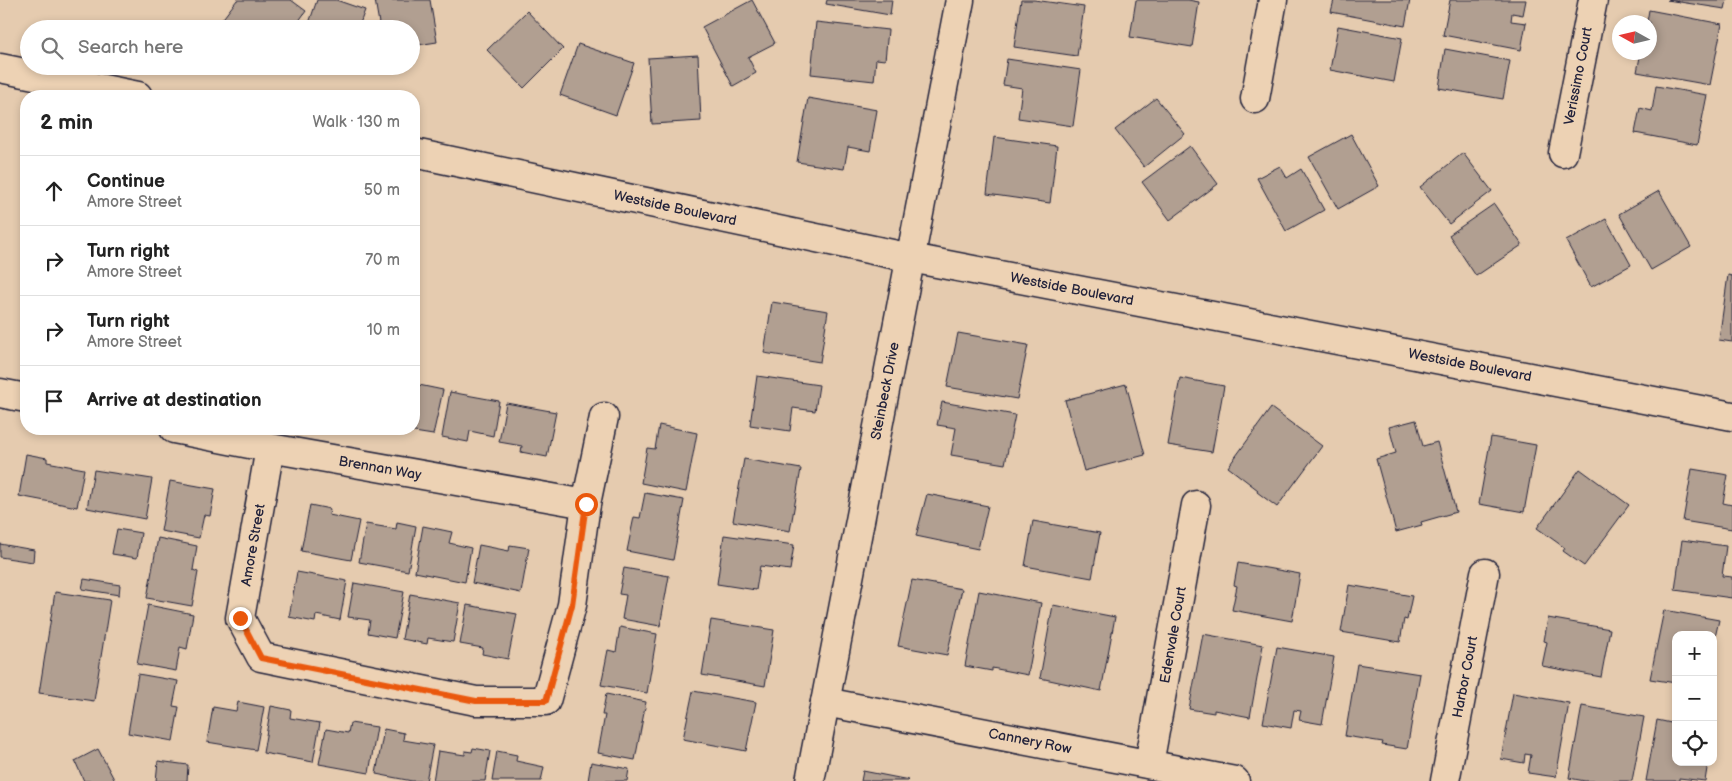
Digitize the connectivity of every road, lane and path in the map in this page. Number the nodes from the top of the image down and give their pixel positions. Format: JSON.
{"nodes":[{"id":1,"x":960,"y":0,"type":"edge"},
{"id":2,"x":1273,"y":0,"type":"edge"},
{"id":3,"x":1593,"y":0,"type":"edge"},
{"id":4,"x":0,"y":68,"type":"edge"},
{"id":5,"x":20,"y":72,"type":"edge"},
{"id":6,"x":34,"y":75,"type":"edge"},
{"id":7,"x":108,"y":90,"type":"edge"},
{"id":8,"x":1255,"y":99,"type":"dead end"},
{"id":9,"x":1563,"y":152,"type":"dead end"},
{"id":10,"x":420,"y":155,"type":"edge"},
{"id":11,"x":911,"y":258,"type":"junction"},
{"id":12,"x":0,"y":393,"type":"edge"},
{"id":13,"x":20,"y":397,"type":"edge"},
{"id":14,"x":1732,"y":416,"type":"edge"},
{"id":15,"x":604,"y":417,"type":"dead end"},
{"id":16,"x":204,"y":435,"type":"edge"},
{"id":17,"x":270,"y":448,"type":"junction"},
{"id":18,"x":586,"y":504,"type":"junction"},
{"id":19,"x":1196,"y":505,"type":"dead end"},
{"id":20,"x":1485,"y":573,"type":"dead end"},
{"id":21,"x":825,"y":702,"type":"junction"},
{"id":22,"x":1149,"y":764,"type":"junction"},
{"id":23,"x":810,"y":781,"type":"edge"},
{"id":24,"x":1235,"y":781,"type":"edge"},
{"id":25,"x":1445,"y":781,"type":"edge"}],
"edges":[{"from":1,"to":11,"type":"street","name":"Steinbeck Drive"},
{"from":2,"to":8,"type":"street"},
{"from":3,"to":9,"type":"street","name":"Verissimo Court"},
{"from":4,"to":5,"type":"street"},
{"from":6,"to":7,"type":"street"},
{"from":10,"to":11,"type":"street","name":"Westside Boulevard"},
{"from":11,"to":14,"type":"street","name":"Westside Boulevard"},
{"from":11,"to":21,"type":"street","name":"Steinbeck Drive"},
{"from":12,"to":13,"type":"street"},
{"from":15,"to":18,"type":"street","name":"Amore Street"},
{"from":16,"to":17,"type":"street","name":"Brennan Way"},
{"from":17,"to":18,"type":"street","name":"Brennan Way"},
{"from":17,"to":18,"type":"street","name":"Amore Street"},
{"from":19,"to":22,"type":"street","name":"Edenvale Court"},
{"from":20,"to":25,"type":"street","name":"Harbor Court"},
{"from":21,"to":22,"type":"street","name":"Cannery Row"},
{"from":21,"to":23,"type":"street","name":"Steinbeck Drive"},
{"from":22,"to":24,"type":"street","name":"Cannery Row"}]}
